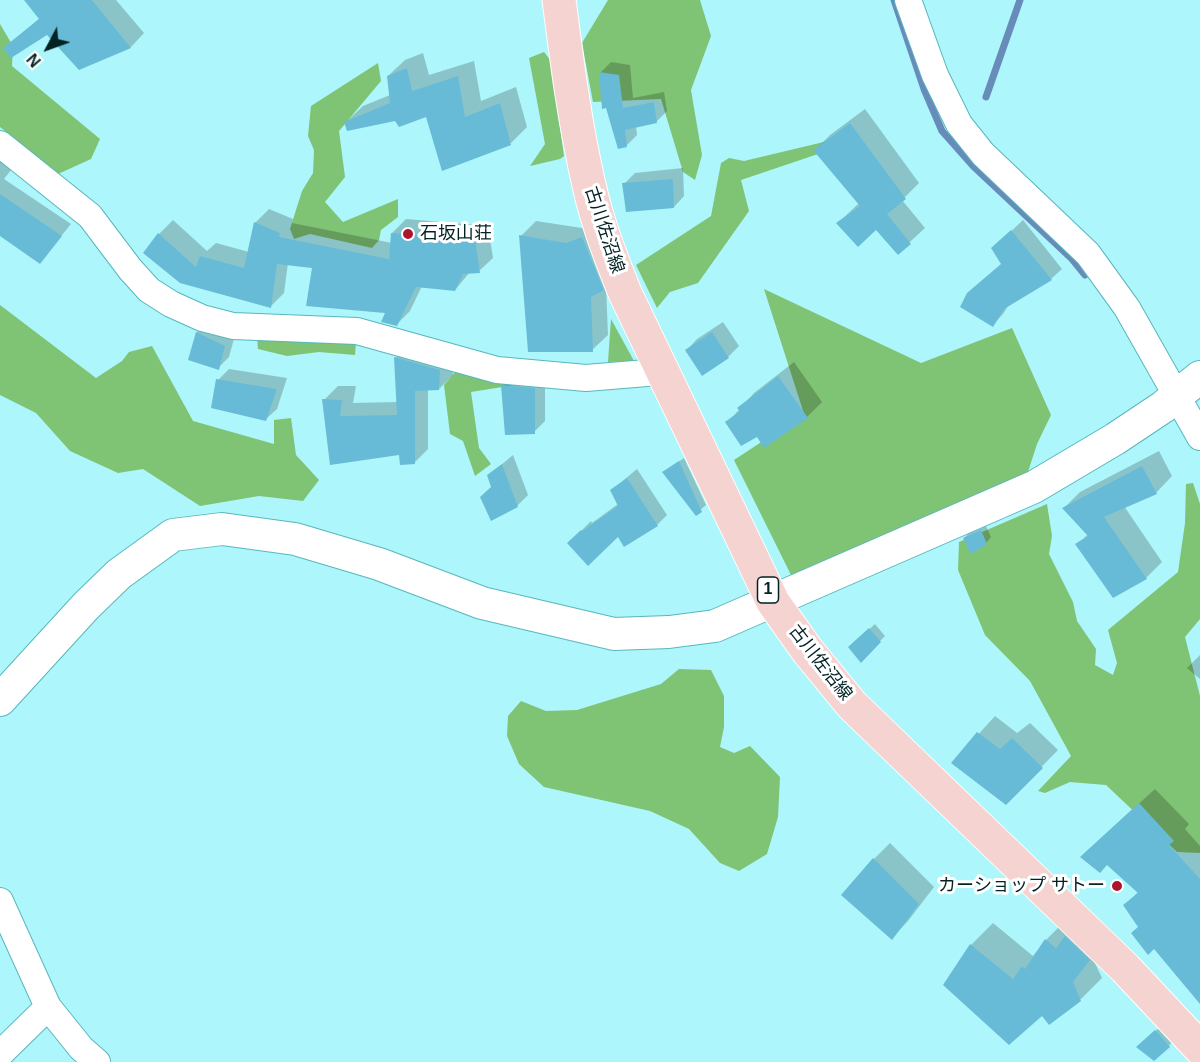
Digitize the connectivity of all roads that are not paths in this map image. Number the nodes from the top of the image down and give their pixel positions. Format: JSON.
{"nodes":[{"id":1,"x":559,"y":0,"type":"edge"},
{"id":2,"x":908,"y":0,"type":"edge"},
{"id":3,"x":0,"y":144,"type":"edge"},
{"id":4,"x":662,"y":369,"type":"junction"},
{"id":5,"x":1188,"y":386,"type":"edge"},
{"id":6,"x":1200,"y":437,"type":"edge"},
{"id":7,"x":773,"y":602,"type":"junction"},
{"id":8,"x":0,"y":700,"type":"edge"},
{"id":9,"x":0,"y":901,"type":"edge"},
{"id":10,"x":48,"y":1007,"type":"junction"},
{"id":11,"x":1200,"y":1048,"type":"edge"},
{"id":12,"x":0,"y":1054,"type":"edge"},
{"id":13,"x":97,"y":1062,"type":"edge"}],
"edges":[{"from":1,"to":4,"type":"main road","name":"古川佐沼線","number":"1"},
{"from":2,"to":5,"type":"street"},
{"from":3,"to":4,"type":"street"},
{"from":4,"to":7,"type":"main road","name":"古川佐沼線","number":"1"},
{"from":5,"to":6,"type":"street"},
{"from":5,"to":7,"type":"street"},
{"from":7,"to":8,"type":"street"},
{"from":7,"to":11,"type":"main road","name":"古川佐沼線","number":"1"},
{"from":9,"to":10,"type":"street"},
{"from":10,"to":12,"type":"street"},
{"from":10,"to":13,"type":"street"}]}
